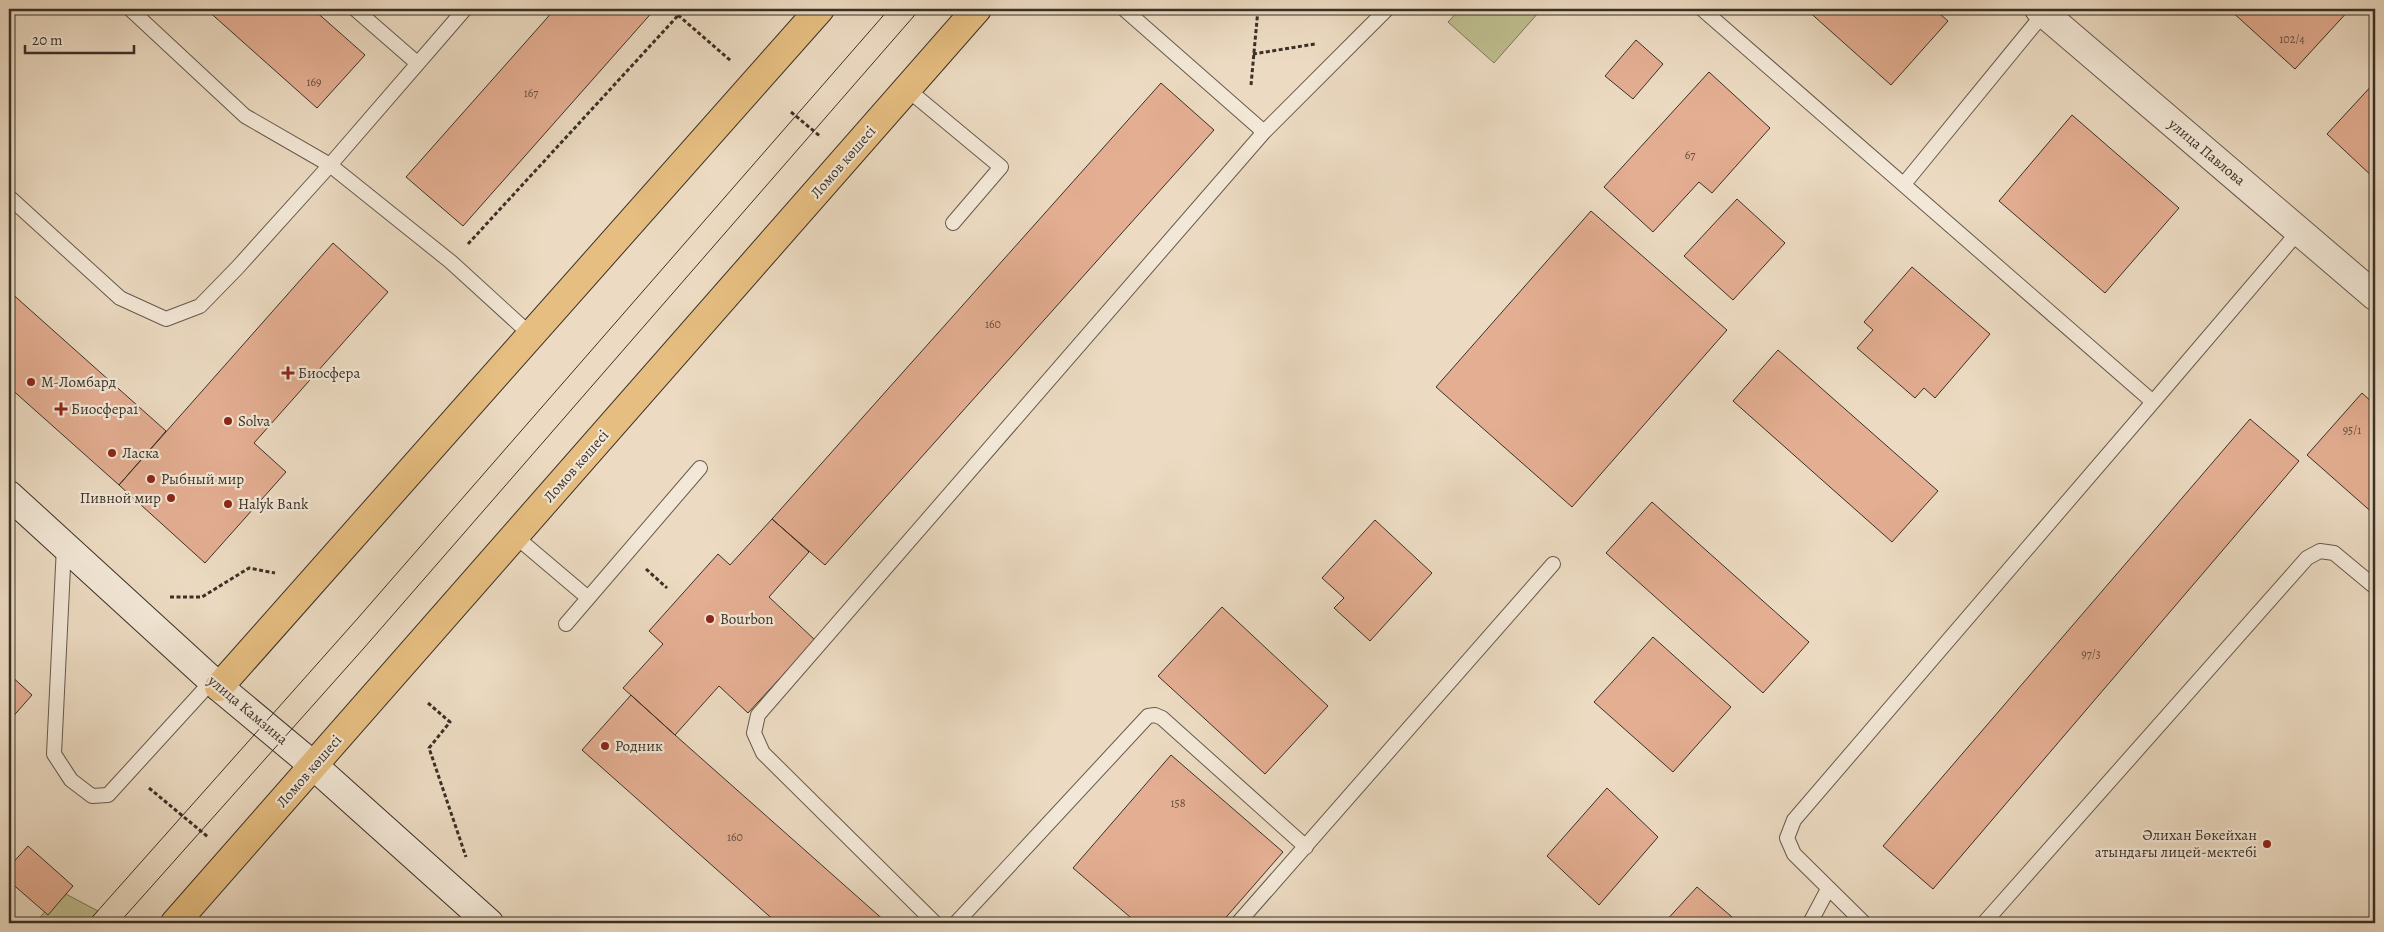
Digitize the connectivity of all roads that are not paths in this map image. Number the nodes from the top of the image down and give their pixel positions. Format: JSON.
{"nodes":[{"id":1,"x":130,"y":9,"type":"edge"},
{"id":2,"x":355,"y":9,"type":"edge"},
{"id":3,"x":465,"y":9,"type":"edge"},
{"id":4,"x":820,"y":9,"type":"edge"},
{"id":5,"x":977,"y":9,"type":"edge"},
{"id":6,"x":1124,"y":9,"type":"edge"},
{"id":7,"x":1387,"y":9,"type":"edge"},
{"id":8,"x":1702,"y":9,"type":"edge"},
{"id":9,"x":2041,"y":11,"type":"edge"},
{"id":10,"x":417,"y":63,"type":"junction"},
{"id":11,"x":907,"y":88,"type":"junction"},
{"id":12,"x":1264,"y":132,"type":"junction"},
{"id":13,"x":330,"y":166,"type":"junction"},
{"id":14,"x":1904,"y":184,"type":"junction"},
{"id":15,"x":9,"y":197,"type":"edge"},
{"id":16,"x":953,"y":223,"type":"dead end"},
{"id":17,"x":2300,"y":231,"type":"junction"},
{"id":18,"x":2372,"y":286,"type":"edge"},
{"id":19,"x":531,"y":335,"type":"junction"},
{"id":20,"x":2153,"y":402,"type":"junction"},
{"id":21,"x":700,"y":468,"type":"dead end"},
{"id":22,"x":9,"y":494,"type":"edge"},
{"id":23,"x":515,"y":536,"type":"junction"},
{"id":24,"x":64,"y":545,"type":"junction"},
{"id":25,"x":1553,"y":564,"type":"dead end"},
{"id":26,"x":2375,"y":587,"type":"edge"},
{"id":27,"x":588,"y":597,"type":"junction"},
{"id":28,"x":566,"y":624,"type":"dead end"},
{"id":29,"x":216,"y":684,"type":"junction"},
{"id":30,"x":314,"y":766,"type":"junction"},
{"id":31,"x":1306,"y":847,"type":"junction"},
{"id":32,"x":1828,"y":889,"type":"junction"},
{"id":33,"x":175,"y":923,"type":"edge"},
{"id":34,"x":489,"y":923,"type":"edge"},
{"id":35,"x":935,"y":923,"type":"edge"},
{"id":36,"x":956,"y":923,"type":"edge"},
{"id":37,"x":1238,"y":923,"type":"edge"},
{"id":38,"x":1810,"y":923,"type":"edge"},
{"id":39,"x":1864,"y":923,"type":"edge"},
{"id":40,"x":1984,"y":923,"type":"edge"}],
"edges":[{"from":1,"to":13,"type":"lane"},
{"from":2,"to":10,"type":"lane"},
{"from":3,"to":10,"type":"lane"},
{"from":4,"to":19,"type":"main road"},
{"from":5,"to":11,"type":"main road","name":"Ломов көшесі"},
{"from":6,"to":12,"type":"lane"},
{"from":7,"to":12,"type":"lane"},
{"from":8,"to":14,"type":"lane"},
{"from":9,"to":14,"type":"lane"},
{"from":9,"to":17,"type":"main road","name":"улица Павлова"},
{"from":10,"to":13,"type":"lane"},
{"from":11,"to":16,"type":"lane"},
{"from":11,"to":23,"type":"main road","name":"Ломов көшесі"},
{"from":12,"to":35,"type":"lane"},
{"from":13,"to":15,"type":"lane"},
{"from":13,"to":19,"type":"lane"},
{"from":14,"to":20,"type":"lane"},
{"from":17,"to":18,"type":"main road","name":"улица Павлова"},
{"from":17,"to":20,"type":"lane"},
{"from":19,"to":29,"type":"main road"},
{"from":20,"to":32,"type":"lane"},
{"from":21,"to":27,"type":"lane"},
{"from":22,"to":24,"type":"main road","name":"улица Камзина"},
{"from":23,"to":27,"type":"lane"},
{"from":23,"to":30,"type":"main road","name":"Ломов көшесі"},
{"from":24,"to":29,"type":"main road","name":"улица Камзина"},
{"from":24,"to":29,"type":"lane"},
{"from":25,"to":31,"type":"lane"},
{"from":26,"to":40,"type":"lane"},
{"from":27,"to":28,"type":"lane"},
{"from":29,"to":30,"type":"main road","name":"улица Камзина"},
{"from":30,"to":33,"type":"main road","name":"Ломов көшесі"},
{"from":30,"to":34,"type":"main road","name":"улица Камзина"},
{"from":31,"to":36,"type":"lane"},
{"from":31,"to":37,"type":"lane"},
{"from":32,"to":38,"type":"lane"},
{"from":32,"to":39,"type":"lane"}]}
